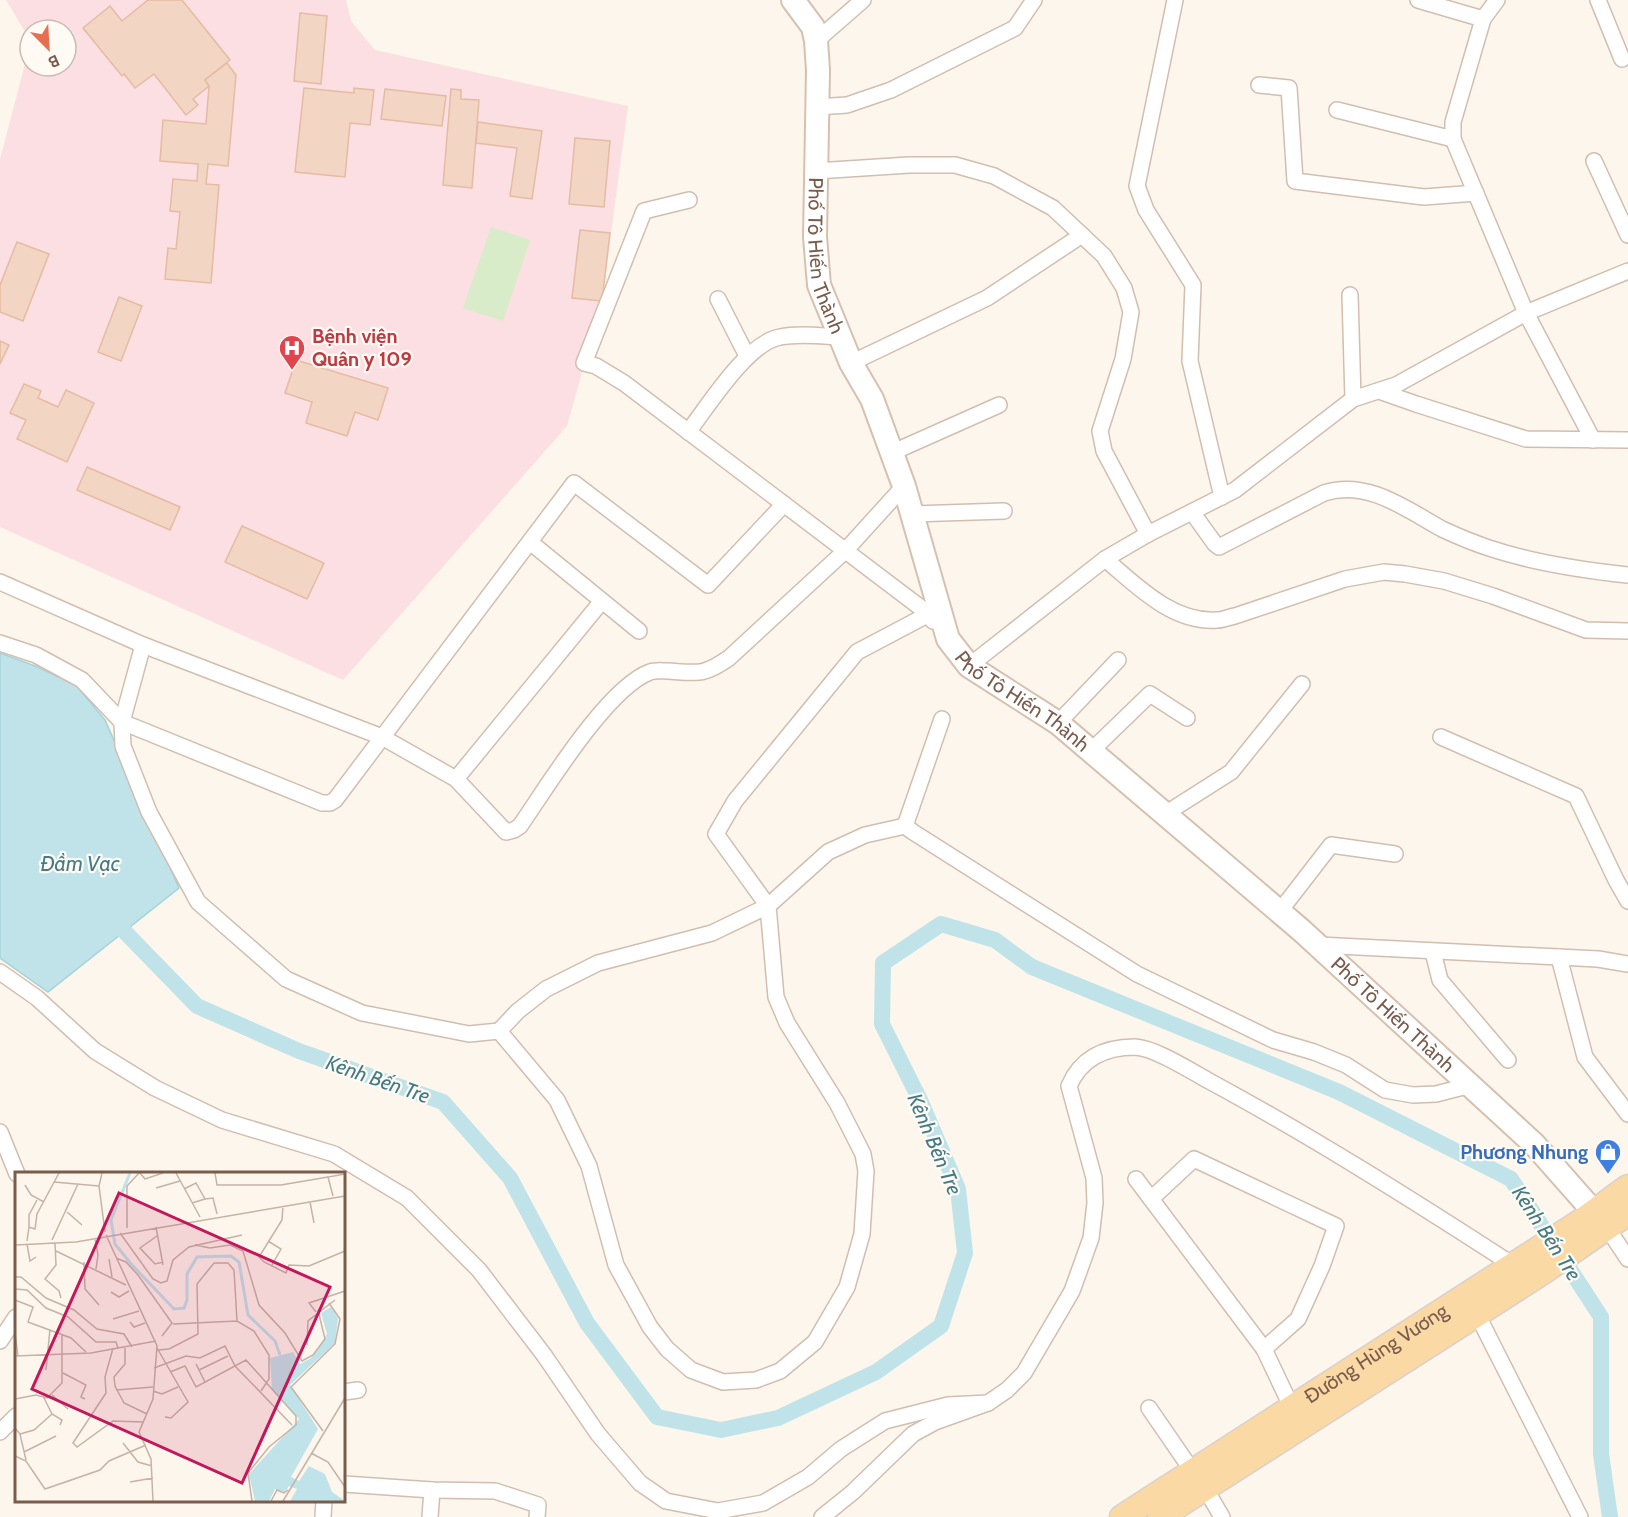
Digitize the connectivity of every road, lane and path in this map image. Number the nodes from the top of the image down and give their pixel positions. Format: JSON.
{"nodes":[{"id":1,"x":792,"y":0,"type":"edge"},
{"id":2,"x":863,"y":0,"type":"edge"},
{"id":3,"x":1035,"y":0,"type":"edge"},
{"id":4,"x":1175,"y":0,"type":"edge"},
{"id":5,"x":1418,"y":0,"type":"edge"},
{"id":6,"x":1497,"y":0,"type":"edge"},
{"id":7,"x":1598,"y":0,"type":"edge"},
{"id":8,"x":1483,"y":19,"type":"junction"},
{"id":9,"x":816,"y":40,"type":"junction"},
{"id":10,"x":1622,"y":59,"type":"dead end"},
{"id":11,"x":1259,"y":85,"type":"dead end"},
{"id":12,"x":817,"y":106,"type":"junction"},
{"id":13,"x":1337,"y":110,"type":"dead end"},
{"id":14,"x":1453,"y":140,"type":"junction"},
{"id":15,"x":1594,"y":161,"type":"dead end"},
{"id":16,"x":816,"y":171,"type":"junction"},
{"id":17,"x":1476,"y":193,"type":"junction"},
{"id":18,"x":689,"y":200,"type":"dead end"},
{"id":19,"x":1082,"y":235,"type":"junction"},
{"id":20,"x":1628,"y":236,"type":"edge"},
{"id":21,"x":1628,"y":272,"type":"edge"},
{"id":22,"x":1350,"y":295,"type":"dead end"},
{"id":23,"x":718,"y":299,"type":"dead end"},
{"id":24,"x":1526,"y":312,"type":"junction"},
{"id":25,"x":840,"y":337,"type":"junction"},
{"id":26,"x":747,"y":356,"type":"junction"},
{"id":27,"x":851,"y":363,"type":"junction"},
{"id":28,"x":1379,"y":391,"type":"junction"},
{"id":29,"x":1353,"y":399,"type":"junction"},
{"id":30,"x":999,"y":405,"type":"dead end"},
{"id":31,"x":688,"y":432,"type":"junction"},
{"id":32,"x":1593,"y":440,"type":"junction"},
{"id":33,"x":1628,"y":440,"type":"edge"},
{"id":34,"x":891,"y":453,"type":"junction"},
{"id":35,"x":904,"y":486,"type":"junction"},
{"id":36,"x":1221,"y":498,"type":"junction"},
{"id":37,"x":784,"y":504,"type":"junction"},
{"id":38,"x":1004,"y":511,"type":"dead end"},
{"id":39,"x":1192,"y":512,"type":"junction"},
{"id":40,"x":912,"y":514,"type":"junction"},
{"id":41,"x":1148,"y":534,"type":"junction"},
{"id":42,"x":530,"y":542,"type":"junction"},
{"id":43,"x":845,"y":551,"type":"junction"},
{"id":44,"x":1105,"y":560,"type":"junction"},
{"id":45,"x":1628,"y":575,"type":"edge"},
{"id":46,"x":0,"y":582,"type":"edge"},
{"id":47,"x":602,"y":601,"type":"junction"},
{"id":48,"x":928,"y":614,"type":"junction"},
{"id":49,"x":639,"y":631,"type":"dead end"},
{"id":50,"x":1628,"y":632,"type":"edge"},
{"id":51,"x":948,"y":639,"type":"junction"},
{"id":52,"x":0,"y":644,"type":"edge"},
{"id":53,"x":143,"y":645,"type":"junction"},
{"id":54,"x":1118,"y":660,"type":"dead end"},
{"id":55,"x":969,"y":666,"type":"junction"},
{"id":56,"x":1302,"y":684,"type":"dead end"},
{"id":57,"x":942,"y":718,"type":"dead end"},
{"id":58,"x":1187,"y":718,"type":"dead end"},
{"id":59,"x":122,"y":722,"type":"junction"},
{"id":60,"x":1058,"y":723,"type":"junction"},
{"id":61,"x":382,"y":737,"type":"junction"},
{"id":62,"x":1441,"y":737,"type":"dead end"},
{"id":63,"x":1091,"y":751,"type":"junction"},
{"id":64,"x":456,"y":779,"type":"junction"},
{"id":65,"x":1165,"y":814,"type":"junction"},
{"id":66,"x":905,"y":826,"type":"junction"},
{"id":67,"x":1395,"y":854,"type":"dead end"},
{"id":68,"x":1628,"y":901,"type":"edge"},
{"id":69,"x":768,"y":906,"type":"junction"},
{"id":70,"x":1280,"y":911,"type":"junction"},
{"id":71,"x":1318,"y":945,"type":"junction"},
{"id":72,"x":1433,"y":952,"type":"junction"},
{"id":73,"x":1558,"y":957,"type":"junction"},
{"id":74,"x":1628,"y":964,"type":"edge"},
{"id":75,"x":0,"y":972,"type":"edge"},
{"id":76,"x":499,"y":1031,"type":"junction"},
{"id":77,"x":1508,"y":1060,"type":"dead end"},
{"id":78,"x":1471,"y":1085,"type":"junction"},
{"id":79,"x":1628,"y":1114,"type":"edge"},
{"id":80,"x":0,"y":1132,"type":"edge"},
{"id":81,"x":17,"y":1172,"type":"edge"},
{"id":82,"x":1136,"y":1179,"type":"dead end"},
{"id":83,"x":1628,"y":1187,"type":"edge"},
{"id":84,"x":1151,"y":1199,"type":"junction"},
{"id":85,"x":1628,"y":1213,"type":"edge"},
{"id":86,"x":1596,"y":1224,"type":"junction"},
{"id":87,"x":1628,"y":1259,"type":"edge"},
{"id":88,"x":1529,"y":1263,"type":"junction"},
{"id":89,"x":1477,"y":1314,"type":"junction"},
{"id":90,"x":15,"y":1318,"type":"edge"},
{"id":91,"x":2,"y":1333,"type":"edge"},
{"id":92,"x":1264,"y":1349,"type":"junction"},
{"id":93,"x":988,"y":1403,"type":"junction"},
{"id":94,"x":1149,"y":1408,"type":"dead end"},
{"id":95,"x":1292,"y":1408,"type":"junction"},
{"id":96,"x":15,"y":1417,"type":"edge"},
{"id":97,"x":0,"y":1432,"type":"edge"},
{"id":98,"x":1199,"y":1480,"type":"junction"},
{"id":99,"x":345,"y":1484,"type":"edge"},
{"id":100,"x":432,"y":1490,"type":"junction"},
{"id":101,"x":324,"y":1502,"type":"edge"},
{"id":102,"x":323,"y":1517,"type":"edge"},
{"id":103,"x":430,"y":1517,"type":"edge"},
{"id":104,"x":537,"y":1517,"type":"edge"},
{"id":105,"x":822,"y":1517,"type":"edge"},
{"id":106,"x":1122,"y":1517,"type":"edge"},
{"id":107,"x":1160,"y":1517,"type":"edge"},
{"id":108,"x":1222,"y":1517,"type":"edge"},
{"id":109,"x":1580,"y":1517,"type":"edge"}],
"edges":[{"from":1,"to":9,"type":"street","name":"Phố Tô Hiến Thành"},
{"from":2,"to":9,"type":"street"},
{"from":3,"to":12,"type":"street"},
{"from":4,"to":36,"type":"street"},
{"from":5,"to":8,"type":"street"},
{"from":6,"to":8,"type":"street"},
{"from":7,"to":10,"type":"street"},
{"from":8,"to":14,"type":"street"},
{"from":9,"to":12,"type":"street","name":"Phố Tô Hiến Thành"},
{"from":11,"to":17,"type":"street"},
{"from":12,"to":16,"type":"street","name":"Phố Tô Hiến Thành"},
{"from":13,"to":14,"type":"street"},
{"from":14,"to":17,"type":"street"},
{"from":15,"to":20,"type":"street"},
{"from":16,"to":19,"type":"street"},
{"from":16,"to":25,"type":"street","name":"Phố Tô Hiến Thành"},
{"from":17,"to":24,"type":"street"},
{"from":18,"to":31,"type":"street"},
{"from":19,"to":27,"type":"street"},
{"from":19,"to":41,"type":"street"},
{"from":21,"to":24,"type":"street"},
{"from":22,"to":29,"type":"street"},
{"from":23,"to":26,"type":"street"},
{"from":24,"to":28,"type":"street"},
{"from":24,"to":32,"type":"street"},
{"from":25,"to":26,"type":"street"},
{"from":25,"to":27,"type":"street","name":"Phố Tô Hiến Thành"},
{"from":26,"to":31,"type":"street"},
{"from":27,"to":34,"type":"street","name":"Phố Tô Hiến Thành"},
{"from":28,"to":29,"type":"street"},
{"from":28,"to":32,"type":"street"},
{"from":29,"to":36,"type":"street"},
{"from":30,"to":34,"type":"street"},
{"from":31,"to":37,"type":"street"},
{"from":32,"to":33,"type":"street"},
{"from":34,"to":35,"type":"street","name":"Phố Tô Hiến Thành"},
{"from":35,"to":40,"type":"street","name":"Phố Tô Hiến Thành"},
{"from":35,"to":43,"type":"street"},
{"from":36,"to":39,"type":"street"},
{"from":37,"to":42,"type":"street"},
{"from":37,"to":43,"type":"street"},
{"from":38,"to":40,"type":"street"},
{"from":39,"to":41,"type":"street"},
{"from":39,"to":45,"type":"street"},
{"from":40,"to":51,"type":"street","name":"Phố Tô Hiến Thành"},
{"from":41,"to":44,"type":"street"},
{"from":42,"to":47,"type":"street"},
{"from":42,"to":61,"type":"street"},
{"from":43,"to":48,"type":"street"},
{"from":43,"to":64,"type":"street"},
{"from":44,"to":50,"type":"street"},
{"from":44,"to":55,"type":"street"},
{"from":46,"to":53,"type":"street"},
{"from":47,"to":49,"type":"street"},
{"from":47,"to":64,"type":"street"},
{"from":48,"to":51,"type":"street"},
{"from":48,"to":69,"type":"street"},
{"from":51,"to":55,"type":"street","name":"Phố Tô Hiến Thành"},
{"from":52,"to":59,"type":"street"},
{"from":53,"to":59,"type":"street"},
{"from":53,"to":61,"type":"street"},
{"from":54,"to":60,"type":"street"},
{"from":55,"to":60,"type":"street","name":"Phố Tô Hiến Thành"},
{"from":56,"to":65,"type":"street"},
{"from":57,"to":66,"type":"street"},
{"from":58,"to":63,"type":"street"},
{"from":59,"to":61,"type":"street"},
{"from":59,"to":76,"type":"street"},
{"from":60,"to":63,"type":"street","name":"Phố Tô Hiến Thành"},
{"from":61,"to":64,"type":"street"},
{"from":62,"to":68,"type":"street"},
{"from":63,"to":65,"type":"street","name":"Phố Tô Hiến Thành"},
{"from":65,"to":70,"type":"street","name":"Phố Tô Hiến Thành"},
{"from":66,"to":69,"type":"street"},
{"from":66,"to":78,"type":"street"},
{"from":67,"to":70,"type":"street"},
{"from":69,"to":76,"type":"street"},
{"from":69,"to":76,"type":"street"},
{"from":70,"to":71,"type":"street","name":"Phố Tô Hiến Thành"},
{"from":71,"to":72,"type":"street"},
{"from":71,"to":78,"type":"street","name":"Phố Tô Hiến Thành"},
{"from":72,"to":73,"type":"street"},
{"from":72,"to":77,"type":"street"},
{"from":73,"to":74,"type":"street"},
{"from":73,"to":79,"type":"street"},
{"from":75,"to":93,"type":"street"},
{"from":78,"to":86,"type":"street","name":"Phố Tô Hiến Thành"},
{"from":80,"to":81,"type":"street"},
{"from":82,"to":84,"type":"street"},
{"from":83,"to":86,"type":"main road","name":"Đường Hùng Vương"},
{"from":84,"to":92,"type":"street"},
{"from":84,"to":92,"type":"street"},
{"from":85,"to":86,"type":"main road","name":"Đường Hùng Vương"},
{"from":86,"to":87,"type":"street"},
{"from":86,"to":88,"type":"main road","name":"Đường Hùng Vương"},
{"from":88,"to":89,"type":"main road","name":"Đường Hùng Vương"},
{"from":88,"to":93,"type":"street"},
{"from":88,"to":95,"type":"main road","name":"Đường Hùng Vương"},
{"from":89,"to":98,"type":"main road","name":"Đường Hùng Vương"},
{"from":89,"to":109,"type":"street"},
{"from":90,"to":91,"type":"street"},
{"from":92,"to":95,"type":"street"},
{"from":93,"to":105,"type":"street"},
{"from":94,"to":98,"type":"street"},
{"from":95,"to":98,"type":"main road","name":"Đường Hùng Vương"},
{"from":96,"to":97,"type":"street"},
{"from":98,"to":106,"type":"main road","name":"Đường Hùng Vương"},
{"from":98,"to":107,"type":"main road","name":"Đường Hùng Vương"},
{"from":98,"to":108,"type":"street"},
{"from":99,"to":100,"type":"street"},
{"from":100,"to":103,"type":"street"},
{"from":100,"to":104,"type":"street"},
{"from":101,"to":102,"type":"street"}]}
